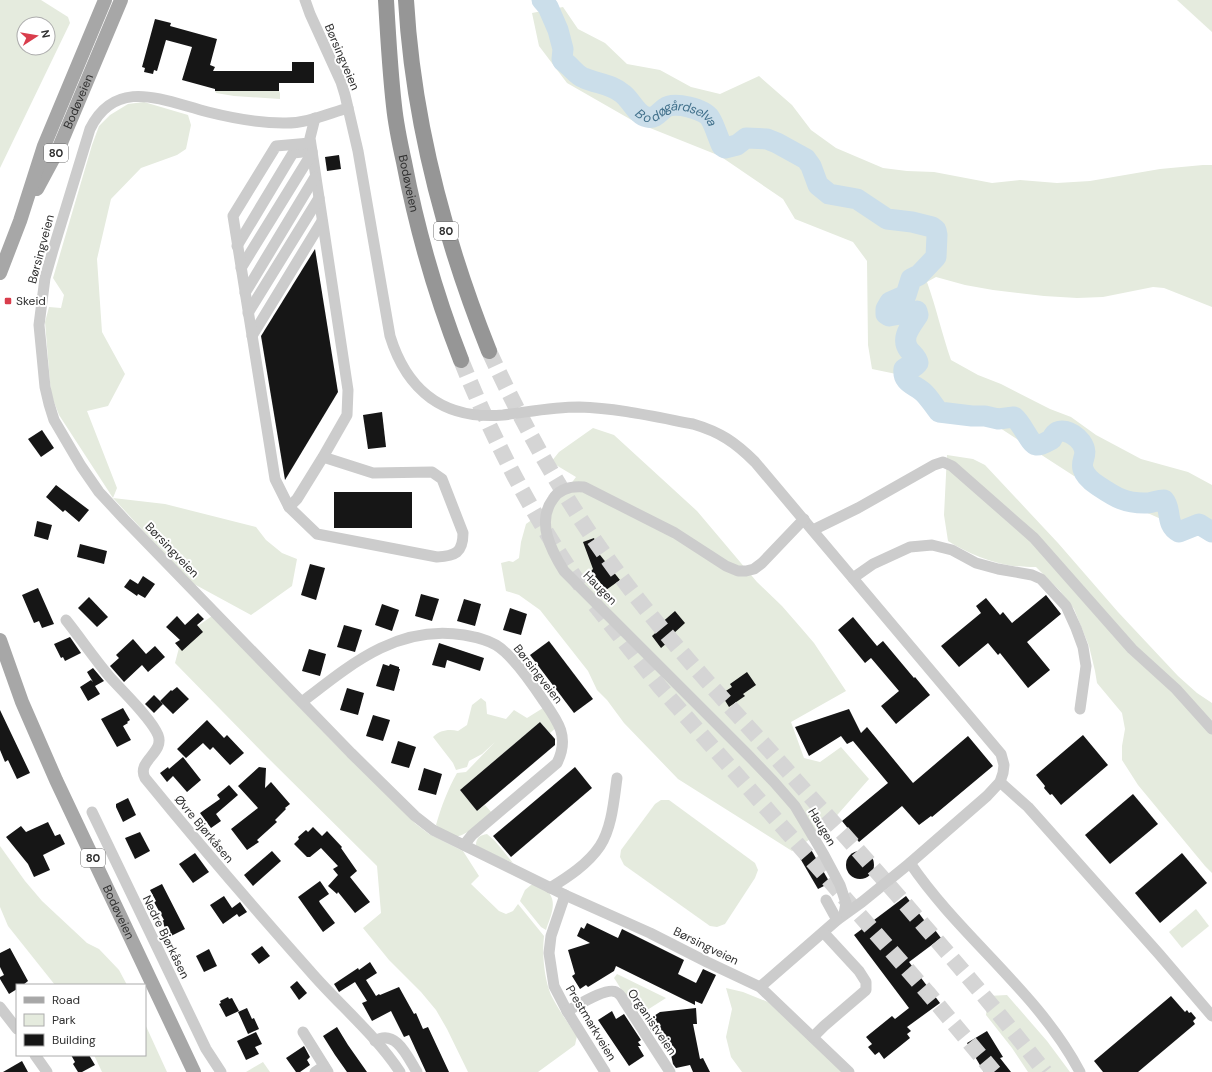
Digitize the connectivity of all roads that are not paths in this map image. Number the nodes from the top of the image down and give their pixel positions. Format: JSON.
{"nodes":[{"id":1,"x":105,"y":0,"type":"edge"},
{"id":2,"x":121,"y":0,"type":"edge"},
{"id":3,"x":305,"y":0,"type":"edge"},
{"id":4,"x":379,"y":0,"type":"edge"},
{"id":5,"x":386,"y":0,"type":"edge"},
{"id":6,"x":406,"y":0,"type":"edge"},
{"id":7,"x":388,"y":40,"type":"junction"},
{"id":8,"x":348,"y":108,"type":"junction"},
{"id":9,"x":315,"y":118,"type":"junction"},
{"id":10,"x":311,"y":149,"type":"junction"},
{"id":11,"x":316,"y":177,"type":"junction"},
{"id":12,"x":319,"y":198,"type":"junction"},
{"id":13,"x":20,"y":221,"type":"junction"},
{"id":14,"x":322,"y":221,"type":"junction"},
{"id":15,"x":237,"y":246,"type":"junction"},
{"id":16,"x":241,"y":268,"type":"junction"},
{"id":17,"x":0,"y":273,"type":"edge"},
{"id":18,"x":245,"y":293,"type":"junction"},
{"id":19,"x":248,"y":313,"type":"junction"},
{"id":20,"x":252,"y":336,"type":"junction"},
{"id":21,"x":489,"y":351,"type":"tunnel mouth"},
{"id":22,"x":461,"y":360,"type":"tunnel mouth"},
{"id":23,"x":323,"y":458,"type":"junction"},
{"id":24,"x":289,"y":507,"type":"junction"},
{"id":25,"x":804,"y":519,"type":"junction"},
{"id":26,"x":816,"y":534,"type":"junction"},
{"id":27,"x":853,"y":578,"type":"junction"},
{"id":28,"x":66,"y":620,"type":"dead end"},
{"id":29,"x":0,"y":640,"type":"edge"},
{"id":30,"x":302,"y":702,"type":"junction"},
{"id":31,"x":1080,"y":709,"type":"dead end"},
{"id":32,"x":1212,"y":729,"type":"edge"},
{"id":33,"x":617,"y":778,"type":"dead end"},
{"id":34,"x":1000,"y":782,"type":"junction"},
{"id":35,"x":92,"y":812,"type":"dead end"},
{"id":36,"x":464,"y":845,"type":"junction"},
{"id":37,"x":910,"y":863,"type":"junction"},
{"id":38,"x":550,"y":888,"type":"junction"},
{"id":39,"x":565,"y":895,"type":"junction"},
{"id":40,"x":826,"y":900,"type":"dead end"},
{"id":41,"x":841,"y":917,"type":"junction"},
{"id":42,"x":824,"y":933,"type":"junction"},
{"id":43,"x":760,"y":987,"type":"junction"},
{"id":44,"x":0,"y":1007,"type":"edge"},
{"id":45,"x":567,"y":1011,"type":"junction"},
{"id":46,"x":1212,"y":1016,"type":"edge"},
{"id":47,"x":16,"y":1028,"type":"edge"},
{"id":48,"x":303,"y":1032,"type":"dead end"},
{"id":49,"x":814,"y":1037,"type":"junction"},
{"id":50,"x":375,"y":1041,"type":"junction"},
{"id":51,"x":36,"y":1056,"type":"edge"},
{"id":52,"x":322,"y":1070,"type":"edge"},
{"id":53,"x":47,"y":1072,"type":"edge"},
{"id":54,"x":194,"y":1072,"type":"edge"},
{"id":55,"x":221,"y":1072,"type":"edge"},
{"id":56,"x":400,"y":1072,"type":"edge"},
{"id":57,"x":416,"y":1072,"type":"edge"},
{"id":58,"x":605,"y":1072,"type":"edge"},
{"id":59,"x":670,"y":1072,"type":"edge"},
{"id":60,"x":849,"y":1072,"type":"edge"},
{"id":61,"x":1080,"y":1072,"type":"edge"}],
"edges":[{"from":1,"to":13,"type":"main road","name":"Bodøveien","number":"80"},
{"from":2,"to":13,"type":"main road","name":"Bodøveien","number":"80"},
{"from":3,"to":8,"type":"street","name":"Børsingveien"},
{"from":4,"to":7,"type":"highway","number":"80"},
{"from":5,"to":7,"type":"highway","name":"Bodøveien","number":"80"},
{"from":6,"to":21,"type":"highway","name":"Bodøveien","number":"80"},
{"from":7,"to":22,"type":"highway","name":"Bodøveien","number":"80"},
{"from":8,"to":9,"type":"street","name":"Børsingveien"},
{"from":8,"to":25,"type":"street"},
{"from":9,"to":10,"type":"street"},
{"from":9,"to":30,"type":"street","name":"Børsingveien"},
{"from":10,"to":11,"type":"street"},
{"from":10,"to":15,"type":"street"},
{"from":10,"to":15,"type":"street"},
{"from":10,"to":16,"type":"street"},
{"from":11,"to":12,"type":"street"},
{"from":11,"to":18,"type":"street"},
{"from":12,"to":14,"type":"street"},
{"from":12,"to":19,"type":"street"},
{"from":13,"to":17,"type":"main road","name":"Bodøveien","number":"80"},
{"from":14,"to":20,"type":"street"},
{"from":14,"to":23,"type":"street"},
{"from":15,"to":16,"type":"street"},
{"from":16,"to":18,"type":"street"},
{"from":18,"to":19,"type":"street"},
{"from":19,"to":20,"type":"street"},
{"from":20,"to":24,"type":"street"},
{"from":23,"to":24,"type":"street"},
{"from":23,"to":24,"type":"street"},
{"from":25,"to":26,"type":"street"},
{"from":25,"to":41,"type":"street","name":"Haugen"},
{"from":26,"to":27,"type":"street"},
{"from":26,"to":32,"type":"street"},
{"from":27,"to":31,"type":"street"},
{"from":27,"to":34,"type":"street"},
{"from":28,"to":50,"type":"street","name":"Øvre Bjørkåsen"},
{"from":29,"to":54,"type":"main road","name":"Bodøveien","number":"80"},
{"from":30,"to":36,"type":"street","name":"Børsingveien"},
{"from":30,"to":36,"type":"street","name":"Børsingveien"},
{"from":33,"to":38,"type":"street"},
{"from":34,"to":37,"type":"street"},
{"from":34,"to":46,"type":"street"},
{"from":35,"to":55,"type":"street","name":"Nedre Bjørkåsen"},
{"from":36,"to":38,"type":"street","name":"Børsingveien"},
{"from":37,"to":41,"type":"street"},
{"from":37,"to":61,"type":"street"},
{"from":38,"to":39,"type":"street","name":"Børsingveien"},
{"from":39,"to":43,"type":"street","name":"Børsingveien"},
{"from":39,"to":45,"type":"street","name":"Prestmarkveien"},
{"from":40,"to":41,"type":"street"},
{"from":41,"to":42,"type":"street"},
{"from":42,"to":43,"type":"street"},
{"from":42,"to":49,"type":"street"},
{"from":43,"to":49,"type":"street","name":"Børsingveien"},
{"from":44,"to":47,"type":"street"},
{"from":45,"to":58,"type":"street","name":"Prestmarkveien"},
{"from":45,"to":59,"type":"street","name":"Organistveien"},
{"from":48,"to":52,"type":"street"},
{"from":49,"to":60,"type":"street","name":"Børsingveien"},
{"from":50,"to":56,"type":"street","name":"Øvre Bjørkåsen"},
{"from":50,"to":57,"type":"street"},
{"from":51,"to":53,"type":"street"}]}
